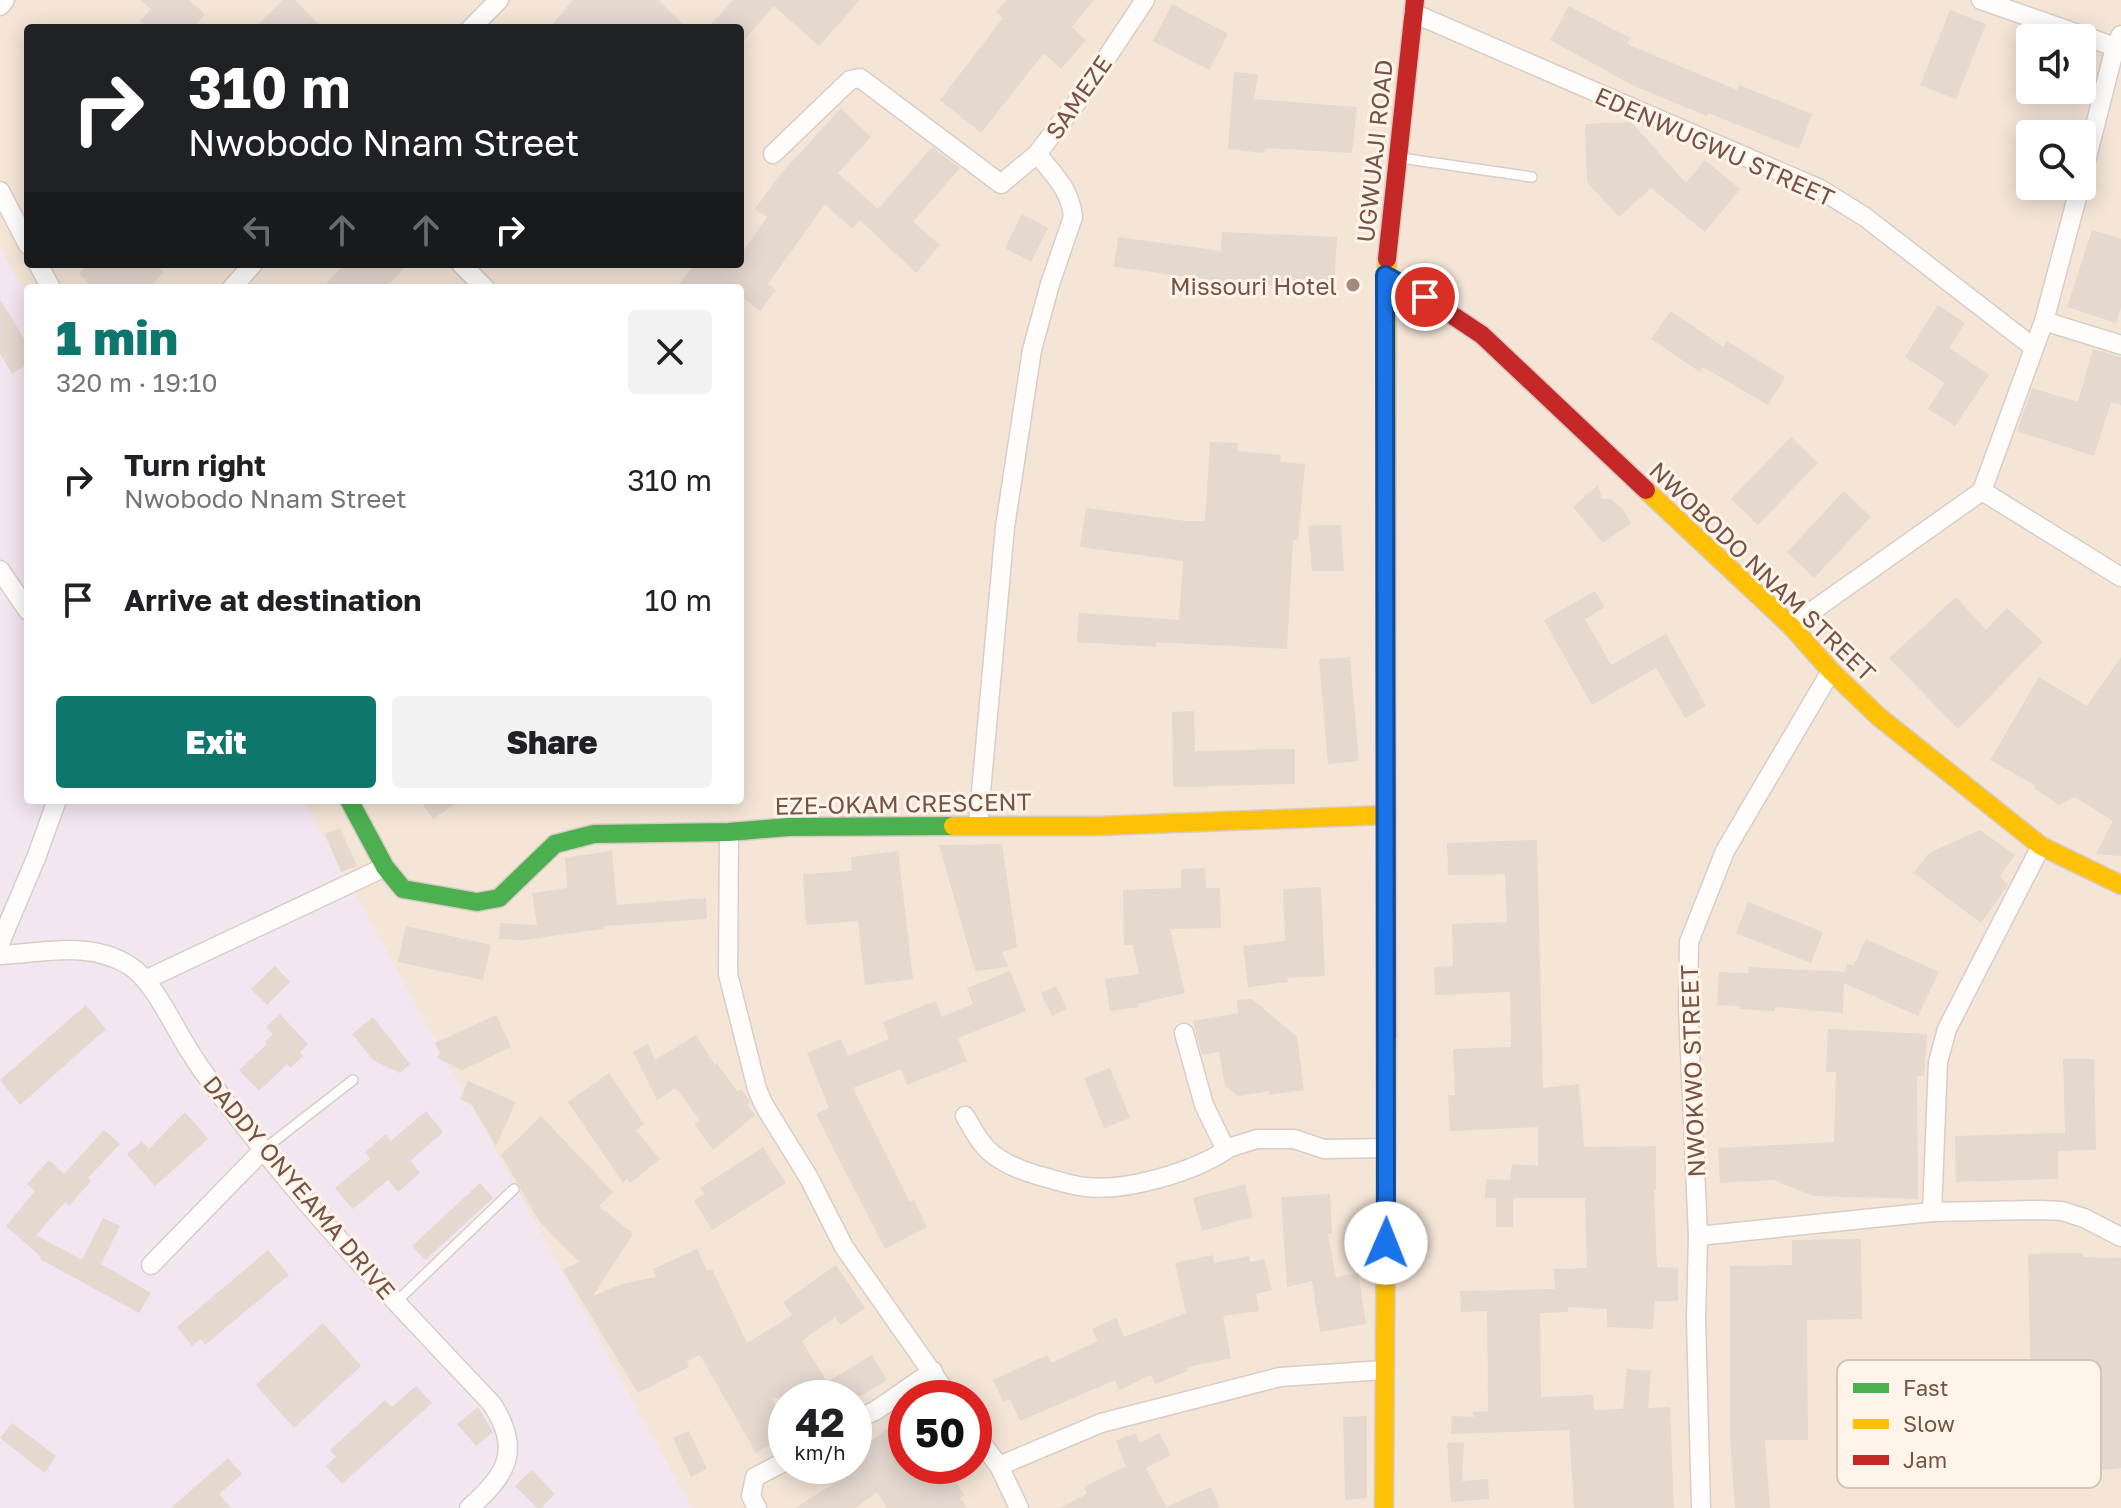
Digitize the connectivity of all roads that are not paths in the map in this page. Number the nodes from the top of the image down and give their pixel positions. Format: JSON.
{"nodes":[{"id":1,"x":5,"y":0,"type":"edge"},
{"id":2,"x":499,"y":0,"type":"edge"},
{"id":3,"x":1145,"y":0,"type":"edge"},
{"id":4,"x":1981,"y":0,"type":"edge"},
{"id":5,"x":0,"y":6,"type":"edge"},
{"id":6,"x":1414,"y":6,"type":"edge"},
{"id":7,"x":475,"y":24,"type":"edge"},
{"id":8,"x":2119,"y":44,"type":"edge"},
{"id":9,"x":2096,"y":127,"type":"edge"},
{"id":10,"x":773,"y":154,"type":"dead end"},
{"id":11,"x":1037,"y":154,"type":"junction"},
{"id":12,"x":1398,"y":158,"type":"junction"},
{"id":13,"x":1532,"y":177,"type":"dead end"},
{"id":14,"x":0,"y":191,"type":"edge"},
{"id":15,"x":2076,"y":200,"type":"edge"},
{"id":16,"x":24,"y":237,"type":"edge"},
{"id":17,"x":250,"y":268,"type":"edge"},
{"id":18,"x":465,"y":268,"type":"edge"},
{"id":19,"x":1385,"y":275,"type":"junction"},
{"id":20,"x":236,"y":284,"type":"edge"},
{"id":21,"x":481,"y":284,"type":"edge"},
{"id":22,"x":2044,"y":321,"type":"junction"},
{"id":23,"x":2121,"y":345,"type":"edge"},
{"id":24,"x":2033,"y":347,"type":"junction"},
{"id":25,"x":1982,"y":491,"type":"junction"},
{"id":26,"x":0,"y":570,"type":"edge"},
{"id":27,"x":2121,"y":577,"type":"edge"},
{"id":28,"x":0,"y":592,"type":"edge"},
{"id":29,"x":24,"y":604,"type":"edge"},
{"id":30,"x":24,"y":604,"type":"edge"},
{"id":31,"x":1791,"y":626,"type":"junction"},
{"id":32,"x":1831,"y":671,"type":"junction"},
{"id":33,"x":56,"y":804,"type":"edge"},
{"id":34,"x":351,"y":804,"type":"edge"},
{"id":35,"x":1386,"y":815,"type":"junction"},
{"id":36,"x":978,"y":825,"type":"junction"},
{"id":37,"x":729,"y":832,"type":"junction"},
{"id":38,"x":2041,"y":846,"type":"junction"},
{"id":39,"x":385,"y":867,"type":"junction"},
{"id":40,"x":2121,"y":885,"type":"edge"},
{"id":41,"x":0,"y":943,"type":"edge"},
{"id":42,"x":0,"y":955,"type":"edge"},
{"id":43,"x":145,"y":980,"type":"junction"},
{"id":44,"x":1184,"y":1033,"type":"dead end"},
{"id":45,"x":353,"y":1080,"type":"dead end"},
{"id":46,"x":965,"y":1116,"type":"dead end"},
{"id":47,"x":1387,"y":1148,"type":"junction"},
{"id":48,"x":1225,"y":1149,"type":"junction"},
{"id":49,"x":263,"y":1150,"type":"junction"},
{"id":50,"x":514,"y":1189,"type":"dead end"},
{"id":51,"x":1932,"y":1212,"type":"junction"},
{"id":52,"x":1698,"y":1236,"type":"junction"},
{"id":53,"x":2121,"y":1237,"type":"edge"},
{"id":54,"x":151,"y":1265,"type":"dead end"},
{"id":55,"x":396,"y":1302,"type":"junction"},
{"id":56,"x":1384,"y":1370,"type":"junction"},
{"id":57,"x":933,"y":1371,"type":"junction"},
{"id":58,"x":939,"y":1380,"type":"edge"},
{"id":59,"x":872,"y":1412,"type":"edge"},
{"id":60,"x":992,"y":1457,"type":"edge"},
{"id":61,"x":999,"y":1466,"type":"junction"},
{"id":62,"x":768,"y":1470,"type":"edge"},
{"id":63,"x":754,"y":1502,"type":"edge"},
{"id":64,"x":469,"y":1508,"type":"edge"},
{"id":65,"x":1019,"y":1508,"type":"edge"},
{"id":66,"x":1384,"y":1508,"type":"edge"},
{"id":67,"x":1701,"y":1508,"type":"edge"}],
"edges":[{"from":1,"to":5,"type":"street"},
{"from":2,"to":7,"type":"street"},
{"from":3,"to":11,"type":"street","name":"SAMEZE"},
{"from":4,"to":8,"type":"street"},
{"from":6,"to":12,"type":"street","name":"UGWUAJI ROAD"},
{"from":6,"to":24,"type":"street","name":"EDENWUGWU STREET"},
{"from":8,"to":9,"type":"street"},
{"from":10,"to":11,"type":"street","name":"SAMEZE"},
{"from":11,"to":36,"type":"street"},
{"from":12,"to":13,"type":"lane"},
{"from":12,"to":19,"type":"street","name":"UGWUAJI ROAD"},
{"from":14,"to":16,"type":"street"},
{"from":15,"to":22,"type":"street"},
{"from":17,"to":20,"type":"street"},
{"from":18,"to":21,"type":"street"},
{"from":19,"to":31,"type":"street","name":"NWOBODO NNAM STREET"},
{"from":19,"to":35,"type":"street","name":"UGWUAJI ROAD"},
{"from":22,"to":23,"type":"street"},
{"from":22,"to":24,"type":"street"},
{"from":24,"to":25,"type":"street"},
{"from":25,"to":27,"type":"street"},
{"from":25,"to":31,"type":"street"},
{"from":26,"to":29,"type":"street"},
{"from":28,"to":30,"type":"lane"},
{"from":31,"to":32,"type":"street","name":"NWOBODO NNAM STREET"},
{"from":32,"to":38,"type":"street","name":"NWOBODO NNAM STREET"},
{"from":32,"to":52,"type":"street","name":"NWOKWO STREET"},
{"from":33,"to":41,"type":"street"},
{"from":34,"to":39,"type":"street"},
{"from":35,"to":36,"type":"street","name":"EZE-OKAM CRESCENT"},
{"from":35,"to":47,"type":"street","name":"UGWUAJI ROAD"},
{"from":36,"to":37,"type":"street","name":"EZE-OKAM CRESCENT"},
{"from":37,"to":39,"type":"street","name":"EZE-OKAM CRESCENT"},
{"from":37,"to":57,"type":"street"},
{"from":38,"to":40,"type":"street","name":"NWOBODO NNAM STREET"},
{"from":38,"to":51,"type":"street"},
{"from":39,"to":43,"type":"street"},
{"from":42,"to":43,"type":"street","name":"DADDY ONYEAMA DRIVE"},
{"from":43,"to":49,"type":"street","name":"DADDY ONYEAMA DRIVE"},
{"from":44,"to":48,"type":"street"},
{"from":45,"to":49,"type":"lane"},
{"from":46,"to":48,"type":"street"},
{"from":47,"to":48,"type":"street"},
{"from":47,"to":56,"type":"street","name":"UGWUAJI ROAD"},
{"from":49,"to":54,"type":"street"},
{"from":49,"to":55,"type":"street","name":"DADDY ONYEAMA DRIVE"},
{"from":50,"to":55,"type":"lane"},
{"from":51,"to":52,"type":"street"},
{"from":51,"to":53,"type":"street"},
{"from":52,"to":67,"type":"street","name":"NWOKWO STREET"},
{"from":55,"to":64,"type":"street","name":"DADDY ONYEAMA DRIVE"},
{"from":56,"to":61,"type":"street"},
{"from":56,"to":66,"type":"street","name":"UGWUAJI ROAD"},
{"from":57,"to":58,"type":"street"},
{"from":57,"to":59,"type":"street"},
{"from":60,"to":61,"type":"street"},
{"from":61,"to":65,"type":"street"},
{"from":62,"to":63,"type":"street"}]}
